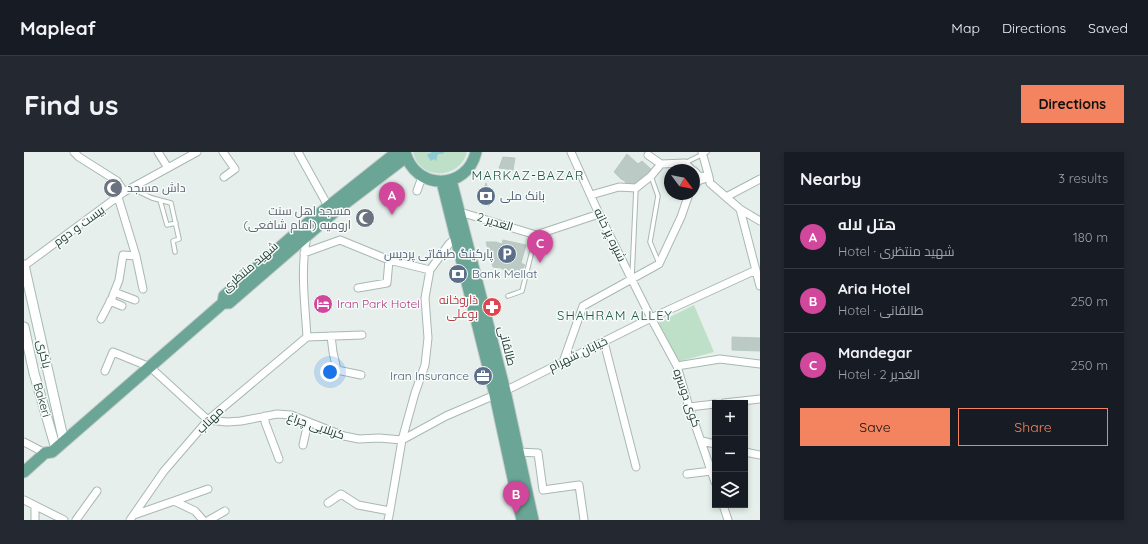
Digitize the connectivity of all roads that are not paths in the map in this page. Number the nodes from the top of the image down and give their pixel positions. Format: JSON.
{"nodes":[{"id":1,"x":74,"y":152,"type":"edge"},
{"id":2,"x":158,"y":152,"type":"edge"},
{"id":3,"x":197,"y":152,"type":"edge"},
{"id":4,"x":223,"y":152,"type":"edge"},
{"id":5,"x":298,"y":152,"type":"edge"},
{"id":6,"x":476,"y":152,"type":"edge"},
{"id":7,"x":571,"y":152,"type":"edge"},
{"id":8,"x":704,"y":153,"type":"edge"},
{"id":9,"x":403,"y":154,"type":"edge"},
{"id":10,"x":648,"y":155,"type":"dead end"},
{"id":11,"x":685,"y":163,"type":"joint"},
{"id":12,"x":661,"y":164,"type":"junction"},
{"id":13,"x":168,"y":168,"type":"junction"},
{"id":14,"x":651,"y":176,"type":"junction"},
{"id":15,"x":700,"y":176,"type":"edge"},
{"id":16,"x":224,"y":177,"type":"dead end"},
{"id":17,"x":422,"y":177,"type":"junction"},
{"id":18,"x":708,"y":177,"type":"junction"},
{"id":19,"x":760,"y":179,"type":"edge"},
{"id":20,"x":700,"y":180,"type":"edge"},
{"id":21,"x":446,"y":181,"type":"junction"},
{"id":22,"x":636,"y":188,"type":"junction"},
{"id":23,"x":128,"y":190,"type":"junction"},
{"id":24,"x":416,"y":191,"type":"dead end"},
{"id":25,"x":591,"y":195,"type":"junction"},
{"id":26,"x":118,"y":197,"type":"junction"},
{"id":27,"x":726,"y":197,"type":"junction"},
{"id":28,"x":160,"y":200,"type":"junction"},
{"id":29,"x":687,"y":200,"type":"edge"},
{"id":30,"x":328,"y":206,"type":"junction"},
{"id":31,"x":740,"y":209,"type":"junction"},
{"id":32,"x":460,"y":212,"type":"junction"},
{"id":33,"x":599,"y":214,"type":"junction"},
{"id":34,"x":760,"y":221,"type":"edge"},
{"id":35,"x":176,"y":223,"type":"junction"},
{"id":36,"x":311,"y":227,"type":"junction"},
{"id":37,"x":536,"y":235,"type":"junction"},
{"id":38,"x":456,"y":238,"type":"junction"},
{"id":39,"x":176,"y":252,"type":"dead end"},
{"id":40,"x":304,"y":253,"type":"junction"},
{"id":41,"x":136,"y":256,"type":"junction"},
{"id":42,"x":389,"y":260,"type":"junction"},
{"id":43,"x":659,"y":264,"type":"junction"},
{"id":44,"x":24,"y":266,"type":"edge"},
{"id":45,"x":430,"y":270,"type":"junction"},
{"id":46,"x":756,"y":270,"type":"junction"},
{"id":47,"x":632,"y":279,"type":"junction"},
{"id":48,"x":760,"y":286,"type":"edge"},
{"id":49,"x":358,"y":288,"type":"dead end"},
{"id":50,"x":143,"y":289,"type":"dead end"},
{"id":51,"x":114,"y":292,"type":"junction"},
{"id":52,"x":508,"y":296,"type":"dead end"},
{"id":53,"x":135,"y":300,"type":"dead end"},
{"id":54,"x":110,"y":301,"type":"junction"},
{"id":55,"x":122,"y":306,"type":"dead end"},
{"id":56,"x":651,"y":318,"type":"junction"},
{"id":57,"x":101,"y":319,"type":"dead end"},
{"id":58,"x":24,"y":327,"type":"edge"},
{"id":59,"x":362,"y":335,"type":"dead end"},
{"id":60,"x":331,"y":336,"type":"junction"},
{"id":61,"x":307,"y":337,"type":"junction"},
{"id":62,"x":604,"y":342,"type":"junction"},
{"id":63,"x":563,"y":362,"type":"junction"},
{"id":64,"x":760,"y":364,"type":"edge"},
{"id":65,"x":677,"y":366,"type":"junction"},
{"id":66,"x":150,"y":367,"type":"junction"},
{"id":67,"x":105,"y":371,"type":"dead end"},
{"id":68,"x":362,"y":375,"type":"dead end"},
{"id":69,"x":500,"y":393,"type":"junction"},
{"id":70,"x":760,"y":399,"type":"edge"},
{"id":71,"x":748,"y":400,"type":"edge"},
{"id":72,"x":712,"y":404,"type":"edge"},
{"id":73,"x":690,"y":407,"type":"junction"},
{"id":74,"x":265,"y":416,"type":"junction"},
{"id":75,"x":208,"y":420,"type":"junction"},
{"id":76,"x":308,"y":422,"type":"junction"},
{"id":77,"x":402,"y":440,"type":"junction"},
{"id":78,"x":702,"y":441,"type":"junction"},
{"id":79,"x":24,"y":442,"type":"edge"},
{"id":80,"x":712,"y":443,"type":"edge"},
{"id":81,"x":303,"y":446,"type":"dead end"},
{"id":82,"x":54,"y":449,"type":"junction"},
{"id":83,"x":518,"y":452,"type":"junction"},
{"id":84,"x":748,"y":453,"type":"edge"},
{"id":85,"x":760,"y":455,"type":"edge"},
{"id":86,"x":279,"y":459,"type":"dead end"},
{"id":87,"x":636,"y":467,"type":"dead end"},
{"id":88,"x":711,"y":471,"type":"joint"},
{"id":89,"x":24,"y":472,"type":"edge"},
{"id":90,"x":686,"y":474,"type":"dead end"},
{"id":91,"x":24,"y":481,"type":"edge"},
{"id":92,"x":208,"y":489,"type":"dead end"},
{"id":93,"x":97,"y":491,"type":"dead end"},
{"id":94,"x":24,"y":500,"type":"edge"},
{"id":95,"x":174,"y":500,"type":"junction"},
{"id":96,"x":328,"y":503,"type":"dead end"},
{"id":97,"x":35,"y":506,"type":"junction"},
{"id":98,"x":724,"y":508,"type":"edge"},
{"id":99,"x":225,"y":511,"type":"dead end"},
{"id":100,"x":390,"y":511,"type":"junction"},
{"id":101,"x":132,"y":518,"type":"edge"},
{"id":102,"x":35,"y":520,"type":"edge"},
{"id":103,"x":64,"y":520,"type":"edge"},
{"id":104,"x":76,"y":520,"type":"edge"},
{"id":105,"x":203,"y":520,"type":"edge"},
{"id":106,"x":209,"y":520,"type":"edge"},
{"id":107,"x":388,"y":520,"type":"edge"},
{"id":108,"x":522,"y":520,"type":"edge"},
{"id":109,"x":533,"y":520,"type":"edge"},
{"id":110,"x":584,"y":520,"type":"edge"},
{"id":111,"x":728,"y":520,"type":"edge"}],
"edges":[{"from":1,"to":23,"type":"street"},
{"from":2,"to":13,"type":"street"},
{"from":3,"to":13,"type":"street","name":"بیست و دوم"},
{"from":4,"to":16,"type":"street"},
{"from":5,"to":30,"type":"street"},
{"from":6,"to":21,"type":"main road"},
{"from":7,"to":25,"type":"street","name":"شیره پز خانه"},
{"from":8,"to":11,"type":"lane"},
{"from":8,"to":18,"type":"street"},
{"from":9,"to":17,"type":"main road"},
{"from":9,"to":30,"type":"main road","name":"شهید منتظری"},
{"from":9,"to":36,"type":"main road","name":"شهید منتظری"},
{"from":10,"to":12,"type":"street"},
{"from":11,"to":12,"type":"street"},
{"from":12,"to":14,"type":"street"},
{"from":13,"to":23,"type":"street","name":"بیست و دوم"},
{"from":14,"to":22,"type":"street"},
{"from":14,"to":43,"type":"lane"},
{"from":15,"to":18,"type":"street"},
{"from":17,"to":21,"type":"main road"},
{"from":17,"to":24,"type":"street"},
{"from":18,"to":20,"type":"street"},
{"from":18,"to":27,"type":"street"},
{"from":19,"to":27,"type":"street"},
{"from":21,"to":32,"type":"main road","name":"طالقانی"},
{"from":21,"to":38,"type":"main road","name":"طالقانی"},
{"from":22,"to":25,"type":"street"},
{"from":22,"to":47,"type":"lane"},
{"from":23,"to":26,"type":"street","name":"بیست و دوم"},
{"from":23,"to":28,"type":"lane"},
{"from":25,"to":33,"type":"street","name":"شیره پز خانه"},
{"from":26,"to":41,"type":"street"},
{"from":26,"to":44,"type":"street","name":"بیست و دوم"},
{"from":27,"to":31,"type":"street"},
{"from":28,"to":35,"type":"lane"},
{"from":28,"to":35,"type":"lane"},
{"from":29,"to":43,"type":"street"},
{"from":30,"to":36,"type":"main road","name":"شهید منتظری"},
{"from":31,"to":34,"type":"street"},
{"from":31,"to":46,"type":"street"},
{"from":32,"to":37,"type":"street","name":"2 الغدیر"},
{"from":32,"to":69,"type":"main road","name":"طالقانی"},
{"from":33,"to":37,"type":"street"},
{"from":33,"to":47,"type":"street","name":"شیره پز خانه"},
{"from":35,"to":39,"type":"lane"},
{"from":36,"to":40,"type":"street"},
{"from":36,"to":66,"type":"main road","name":"شهید منتظری"},
{"from":37,"to":52,"type":"lane"},
{"from":38,"to":45,"type":"street"},
{"from":38,"to":69,"type":"main road","name":"طالقانی"},
{"from":40,"to":42,"type":"street"},
{"from":40,"to":61,"type":"street"},
{"from":41,"to":50,"type":"street"},
{"from":41,"to":51,"type":"street"},
{"from":42,"to":45,"type":"street"},
{"from":42,"to":49,"type":"street"},
{"from":43,"to":47,"type":"street"},
{"from":44,"to":82,"type":"main road","name":"باکری"},
{"from":45,"to":77,"type":"street"},
{"from":46,"to":48,"type":"street"},
{"from":46,"to":56,"type":"street","name":"خیابان شهرام"},
{"from":47,"to":56,"type":"street","name":"شیره پز خانه"},
{"from":47,"to":63,"type":"street"},
{"from":51,"to":53,"type":"street"},
{"from":51,"to":54,"type":"street"},
{"from":54,"to":55,"type":"street"},
{"from":54,"to":57,"type":"street"},
{"from":56,"to":62,"type":"street","name":"خیابان شهرام"},
{"from":56,"to":65,"type":"street","name":"کوی دوسره"},
{"from":58,"to":82,"type":"main road","name":"Bakeri"},
{"from":59,"to":60,"type":"street"},
{"from":60,"to":61,"type":"street"},
{"from":60,"to":68,"type":"street"},
{"from":61,"to":75,"type":"street","name":"مهتاب"},
{"from":62,"to":63,"type":"street","name":"خیابان شهرام"},
{"from":62,"to":87,"type":"street"},
{"from":63,"to":69,"type":"street","name":"خیابان شهرام"},
{"from":64,"to":65,"type":"street"},
{"from":65,"to":73,"type":"street","name":"کوی دوسره"},
{"from":66,"to":67,"type":"street"},
{"from":66,"to":75,"type":"street"},
{"from":66,"to":82,"type":"main road","name":"شهید منتظری"},
{"from":69,"to":77,"type":"street","name":"خیابان شهرام"},
{"from":69,"to":83,"type":"main road","name":"طالقانی"},
{"from":69,"to":108,"type":"main road","name":"طالقانی"},
{"from":70,"to":71,"type":"street"},
{"from":72,"to":73,"type":"street"},
{"from":73,"to":78,"type":"street","name":"کوی دوسره"},
{"from":74,"to":75,"type":"street","name":"کربلایی چراغ"},
{"from":74,"to":76,"type":"street","name":"کربلایی چراغ"},
{"from":74,"to":86,"type":"street"},
{"from":75,"to":101,"type":"street","name":"مهتاب"},
{"from":76,"to":77,"type":"street","name":"کربلایی چراغ"},
{"from":76,"to":81,"type":"street"},
{"from":77,"to":100,"type":"street"},
{"from":78,"to":80,"type":"street"},
{"from":78,"to":88,"type":"street","name":"کوی دوسره"},
{"from":79,"to":82,"type":"street"},
{"from":82,"to":89,"type":"main road","name":"شهید منتظری"},
{"from":82,"to":91,"type":"main road","name":"شهید منتظری"},
{"from":83,"to":109,"type":"main road","name":"طالقانی"},
{"from":83,"to":110,"type":"street"},
{"from":84,"to":85,"type":"street"},
{"from":88,"to":90,"type":"street"},
{"from":92,"to":95,"type":"street"},
{"from":93,"to":104,"type":"street"},
{"from":94,"to":97,"type":"street"},
{"from":95,"to":101,"type":"street"},
{"from":95,"to":105,"type":"street"},
{"from":96,"to":100,"type":"street"},
{"from":97,"to":102,"type":"street"},
{"from":97,"to":103,"type":"street"},
{"from":98,"to":111,"type":"street"},
{"from":99,"to":106,"type":"street"},
{"from":100,"to":107,"type":"street"}]}
